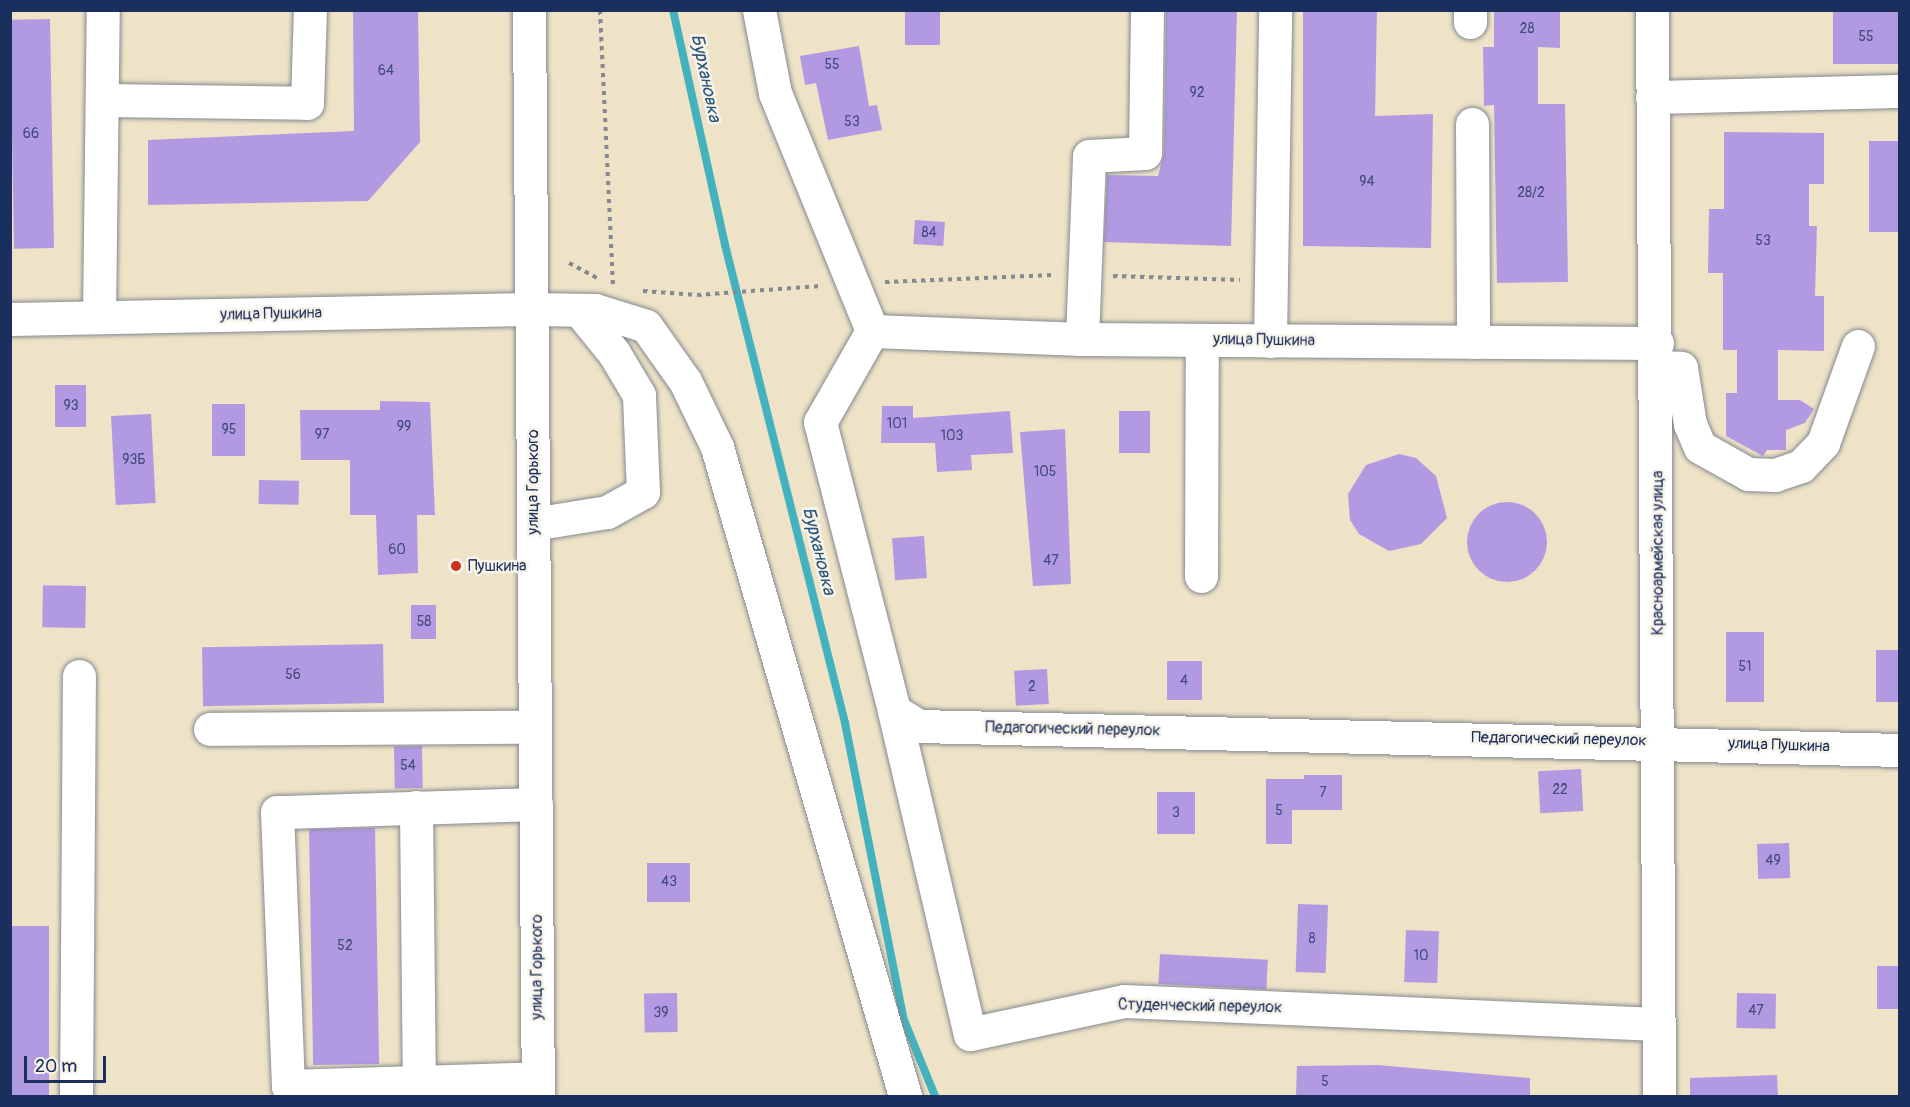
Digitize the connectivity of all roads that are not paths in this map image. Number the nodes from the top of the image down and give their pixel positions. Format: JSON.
{"nodes":[{"id":1,"x":103,"y":10,"type":"edge"},
{"id":2,"x":310,"y":10,"type":"edge"},
{"id":3,"x":529,"y":10,"type":"edge"},
{"id":4,"x":759,"y":10,"type":"edge"},
{"id":5,"x":1147,"y":10,"type":"edge"},
{"id":6,"x":1275,"y":10,"type":"edge"},
{"id":7,"x":1652,"y":10,"type":"edge"},
{"id":8,"x":1899,"y":91,"type":"edge"},
{"id":9,"x":1652,"y":97,"type":"junction"},
{"id":10,"x":103,"y":100,"type":"junction"},
{"id":11,"x":1472,"y":124,"type":"dead end"},
{"id":12,"x":531,"y":309,"type":"junction"},
{"id":13,"x":579,"y":310,"type":"junction"},
{"id":14,"x":99,"y":317,"type":"junction"},
{"id":15,"x":10,"y":319,"type":"edge"},
{"id":16,"x":872,"y":331,"type":"junction"},
{"id":17,"x":1082,"y":339,"type":"junction"},
{"id":18,"x":1202,"y":339,"type":"junction"},
{"id":19,"x":1270,"y":341,"type":"junction"},
{"id":20,"x":1473,"y":342,"type":"junction"},
{"id":21,"x":1858,"y":346,"type":"dead end"},
{"id":22,"x":1657,"y":355,"type":"junction"},
{"id":23,"x":533,"y":524,"type":"junction"},
{"id":24,"x":1201,"y":576,"type":"dead end"},
{"id":25,"x":79,"y":676,"type":"dead end"},
{"id":26,"x":894,"y":711,"type":"junction"},
{"id":27,"x":535,"y":727,"type":"junction"},
{"id":28,"x":210,"y":729,"type":"dead end"},
{"id":29,"x":1658,"y":740,"type":"junction"},
{"id":30,"x":1899,"y":750,"type":"edge"},
{"id":31,"x":536,"y":804,"type":"junction"},
{"id":32,"x":416,"y":807,"type":"junction"},
{"id":33,"x":1658,"y":1024,"type":"junction"},
{"id":34,"x":419,"y":1082,"type":"junction"},
{"id":35,"x":538,"y":1087,"type":"edge"},
{"id":36,"x":76,"y":1096,"type":"edge"},
{"id":37,"x":905,"y":1096,"type":"edge"},
{"id":38,"x":1659,"y":1096,"type":"edge"}],
"edges":[{"from":1,"to":10,"type":"street"},
{"from":2,"to":10,"type":"street"},
{"from":3,"to":12,"type":"street","name":"улица Горького"},
{"from":4,"to":16,"type":"street"},
{"from":5,"to":17,"type":"street"},
{"from":6,"to":19,"type":"street"},
{"from":7,"to":9,"type":"street","name":"Красноармейская улица"},
{"from":8,"to":9,"type":"street"},
{"from":9,"to":22,"type":"street","name":"Красноармейская улица"},
{"from":10,"to":14,"type":"street"},
{"from":11,"to":20,"type":"street"},
{"from":12,"to":13,"type":"street","name":"улица Пушкина"},
{"from":12,"to":14,"type":"street","name":"улица Пушкина"},
{"from":12,"to":23,"type":"street","name":"улица Горького"},
{"from":13,"to":23,"type":"street"},
{"from":13,"to":37,"type":"street","name":"улица Пушкина"},
{"from":14,"to":15,"type":"street","name":"улица Пушкина"},
{"from":16,"to":17,"type":"street","name":"улица Пушкина"},
{"from":16,"to":26,"type":"street"},
{"from":17,"to":18,"type":"street","name":"улица Пушкина"},
{"from":18,"to":19,"type":"street","name":"улица Пушкина"},
{"from":18,"to":24,"type":"street"},
{"from":19,"to":20,"type":"street","name":"улица Пушкина"},
{"from":20,"to":22,"type":"street","name":"улица Пушкина"},
{"from":21,"to":22,"type":"street","name":"улица Пушкина"},
{"from":22,"to":29,"type":"street","name":"Красноармейская улица"},
{"from":23,"to":27,"type":"street","name":"улица Горького"},
{"from":25,"to":36,"type":"street"},
{"from":26,"to":29,"type":"street","name":"Педагогический переулок"},
{"from":26,"to":33,"type":"street","name":"Студенческий переулок"},
{"from":27,"to":28,"type":"street"},
{"from":27,"to":31,"type":"street","name":"улица Горького"},
{"from":29,"to":30,"type":"street","name":"улица Пушкина"},
{"from":29,"to":33,"type":"street","name":"Красноармейская улица"},
{"from":31,"to":32,"type":"street"},
{"from":31,"to":35,"type":"street","name":"улица Горького"},
{"from":32,"to":34,"type":"street"},
{"from":32,"to":34,"type":"street"},
{"from":33,"to":38,"type":"street","name":"Красноармейская улица"},
{"from":34,"to":35,"type":"street"}]}
